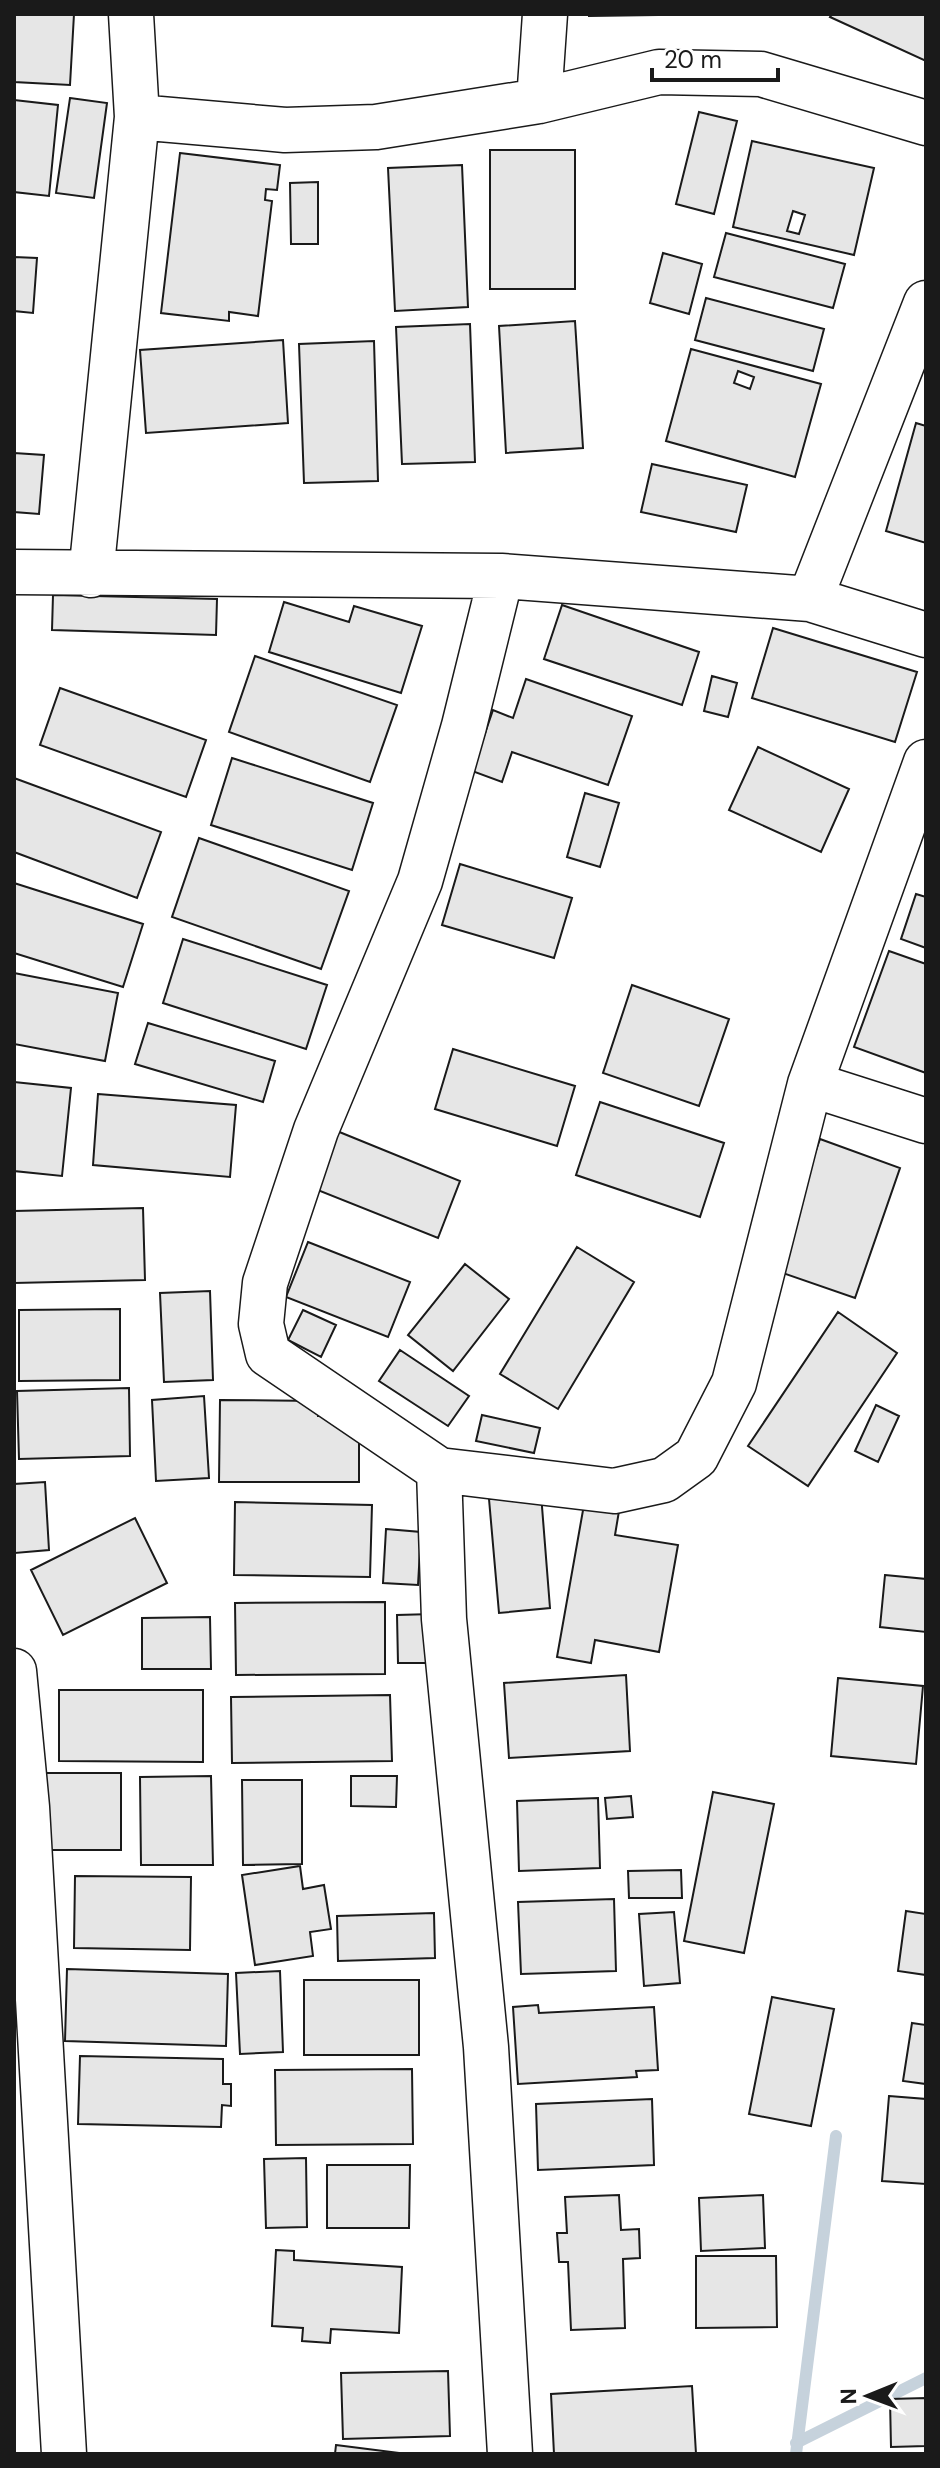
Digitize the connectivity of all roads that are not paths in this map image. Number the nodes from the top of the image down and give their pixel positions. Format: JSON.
{"nodes":[{"id":1,"x":131,"y":14,"type":"edge"},
{"id":2,"x":545,"y":14,"type":"edge"},
{"id":3,"x":539,"y":101,"type":"junction"},
{"id":4,"x":137,"y":117,"type":"junction"},
{"id":5,"x":926,"y":123,"type":"edge"},
{"id":6,"x":926,"y":303,"type":"edge"},
{"id":7,"x":14,"y":572,"type":"edge"},
{"id":8,"x":91,"y":575,"type":"junction"},
{"id":9,"x":501,"y":576,"type":"junction"},
{"id":10,"x":810,"y":599,"type":"junction"},
{"id":11,"x":926,"y":635,"type":"edge"},
{"id":12,"x":926,"y":762,"type":"edge"},
{"id":13,"x":810,"y":1084,"type":"junction"},
{"id":14,"x":926,"y":1121,"type":"edge"},
{"id":15,"x":439,"y":1470,"type":"junction"},
{"id":16,"x":14,"y":1671,"type":"edge"},
{"id":17,"x":64,"y":2454,"type":"edge"},
{"id":18,"x":510,"y":2454,"type":"edge"}],
"edges":[{"from":1,"to":4,"type":"street"},
{"from":2,"to":3,"type":"street"},
{"from":3,"to":4,"type":"street"},
{"from":3,"to":5,"type":"street"},
{"from":4,"to":8,"type":"street"},
{"from":6,"to":10,"type":"street"},
{"from":7,"to":8,"type":"street"},
{"from":8,"to":9,"type":"street"},
{"from":9,"to":10,"type":"street"},
{"from":9,"to":15,"type":"street"},
{"from":10,"to":11,"type":"street"},
{"from":12,"to":13,"type":"street"},
{"from":13,"to":14,"type":"street"},
{"from":13,"to":15,"type":"street"},
{"from":15,"to":18,"type":"street"},
{"from":16,"to":17,"type":"street"}]}
